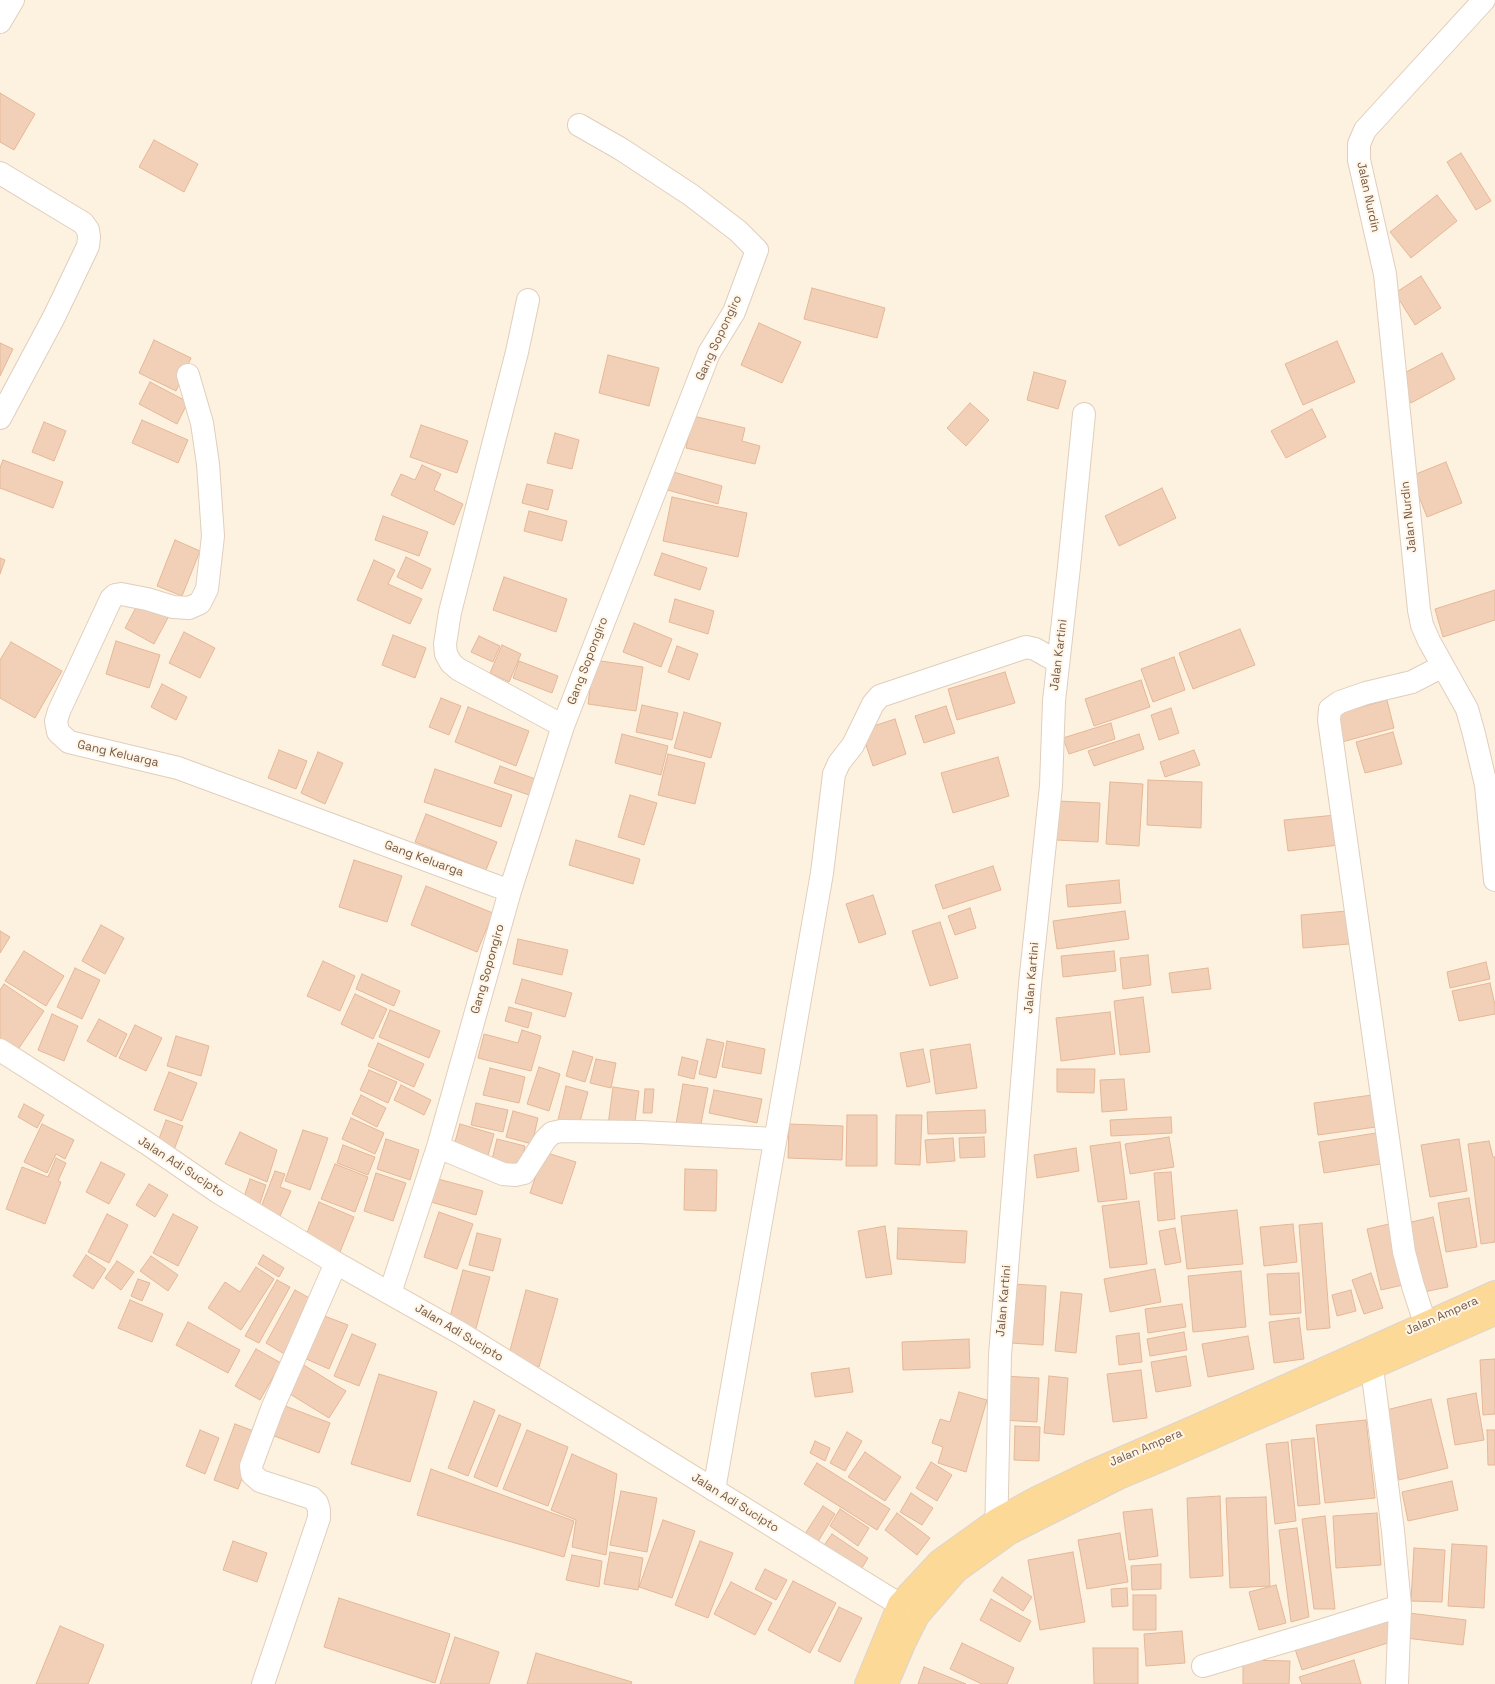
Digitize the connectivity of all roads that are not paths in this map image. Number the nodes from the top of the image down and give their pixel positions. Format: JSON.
{"nodes":[{"id":1,"x":13,"y":0,"type":"edge"},
{"id":2,"x":1484,"y":0,"type":"edge"},
{"id":3,"x":0,"y":22,"type":"edge"},
{"id":4,"x":579,"y":125,"type":"dead end"},
{"id":5,"x":0,"y":173,"type":"edge"},
{"id":6,"x":528,"y":300,"type":"dead end"},
{"id":7,"x":188,"y":375,"type":"dead end"},
{"id":8,"x":1084,"y":414,"type":"dead end"},
{"id":9,"x":0,"y":418,"type":"edge"},
{"id":10,"x":1058,"y":662,"type":"junction"},
{"id":11,"x":1443,"y":666,"type":"junction"},
{"id":12,"x":563,"y":726,"type":"junction"},
{"id":13,"x":1495,"y":880,"type":"edge"},
{"id":14,"x":510,"y":891,"type":"junction"},
{"id":15,"x":0,"y":1050,"type":"edge"},
{"id":16,"x":775,"y":1139,"type":"junction"},
{"id":17,"x":438,"y":1147,"type":"junction"},
{"id":18,"x":336,"y":1263,"type":"junction"},
{"id":19,"x":1495,"y":1292,"type":"edge"},
{"id":20,"x":390,"y":1293,"type":"junction"},
{"id":21,"x":1495,"y":1314,"type":"edge"},
{"id":22,"x":1425,"y":1323,"type":"junction"},
{"id":23,"x":1372,"y":1368,"type":"junction"},
{"id":24,"x":714,"y":1490,"type":"junction"},
{"id":25,"x":996,"y":1520,"type":"junction"},
{"id":26,"x":996,"y":1542,"type":"junction"},
{"id":27,"x":899,"y":1604,"type":"junction"},
{"id":28,"x":1400,"y":1606,"type":"junction"},
{"id":29,"x":918,"y":1616,"type":"junction"},
{"id":30,"x":1203,"y":1666,"type":"dead end"},
{"id":31,"x":263,"y":1684,"type":"edge"},
{"id":32,"x":866,"y":1684,"type":"edge"},
{"id":33,"x":887,"y":1684,"type":"edge"},
{"id":34,"x":1396,"y":1684,"type":"edge"}],
"edges":[{"from":1,"to":3,"type":"street"},
{"from":2,"to":11,"type":"street","name":"Jalan Nurdin"},
{"from":4,"to":12,"type":"street","name":"Gang Sopongiro"},
{"from":5,"to":9,"type":"street"},
{"from":6,"to":12,"type":"street"},
{"from":7,"to":14,"type":"street","name":"Gang Keluarga"},
{"from":8,"to":10,"type":"street","name":"Jalan Kartini"},
{"from":10,"to":16,"type":"street"},
{"from":10,"to":25,"type":"street","name":"Jalan Kartini"},
{"from":11,"to":13,"type":"street","name":"Jalan Nurdin"},
{"from":11,"to":22,"type":"street"},
{"from":12,"to":14,"type":"street","name":"Gang Sopongiro"},
{"from":14,"to":17,"type":"street","name":"Gang Sopongiro"},
{"from":15,"to":18,"type":"street","name":"Jalan Adi Sucipto"},
{"from":16,"to":17,"type":"street"},
{"from":16,"to":24,"type":"street"},
{"from":17,"to":20,"type":"street","name":"Gang Sopongiro"},
{"from":18,"to":20,"type":"street","name":"Jalan Adi Sucipto"},
{"from":18,"to":31,"type":"street"},
{"from":19,"to":22,"type":"main road","name":"Jalan Ampera"},
{"from":20,"to":24,"type":"street","name":"Jalan Adi Sucipto"},
{"from":21,"to":23,"type":"main road","name":"Jalan Ampera"},
{"from":22,"to":25,"type":"main road","name":"Jalan Ampera"},
{"from":23,"to":26,"type":"main road","name":"Jalan Ampera"},
{"from":23,"to":28,"type":"street"},
{"from":24,"to":27,"type":"street","name":"Jalan Adi Sucipto"},
{"from":25,"to":26,"type":"street","name":"Jalan Kartini"},
{"from":25,"to":27,"type":"main road","name":"Jalan Ampera"},
{"from":26,"to":29,"type":"main road","name":"Jalan Ampera"},
{"from":27,"to":29,"type":"street","name":"Jalan Adi Sucipto"},
{"from":27,"to":32,"type":"main road","name":"Jalan Ampera"},
{"from":28,"to":30,"type":"street"},
{"from":28,"to":34,"type":"street"},
{"from":29,"to":33,"type":"main road","name":"Jalan Ampera"}]}
